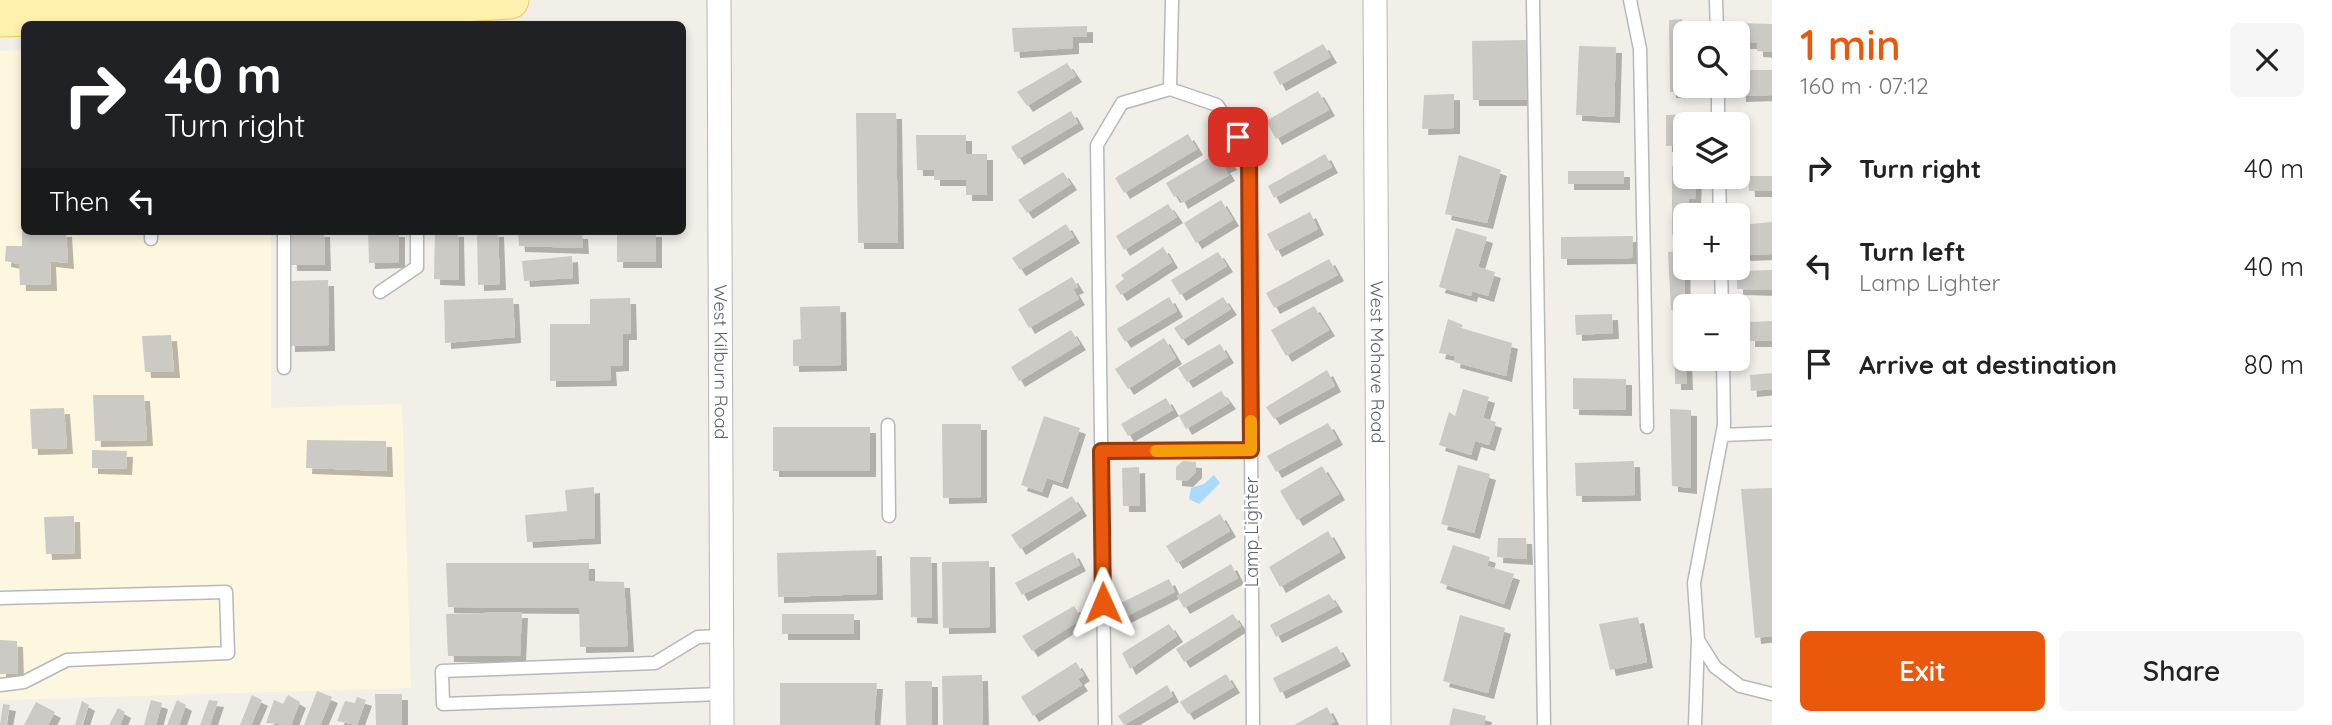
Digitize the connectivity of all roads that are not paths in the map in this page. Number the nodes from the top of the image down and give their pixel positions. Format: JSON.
{"nodes":[{"id":1,"x":510,"y":0,"type":"edge"},
{"id":2,"x":719,"y":0,"type":"edge"},
{"id":3,"x":1172,"y":0,"type":"edge"},
{"id":4,"x":1375,"y":0,"type":"edge"},
{"id":5,"x":1533,"y":0,"type":"edge"},
{"id":6,"x":1630,"y":0,"type":"edge"},
{"id":7,"x":1716,"y":0,"type":"edge"},
{"id":8,"x":107,"y":8,"type":"edge"},
{"id":9,"x":400,"y":16,"type":"edge"},
{"id":10,"x":0,"y":18,"type":"edge"},
{"id":11,"x":151,"y":19,"type":"edge"},
{"id":12,"x":1717,"y":21,"type":"edge"},
{"id":13,"x":1170,"y":89,"type":"junction"},
{"id":14,"x":284,"y":235,"type":"edge"},
{"id":15,"x":417,"y":235,"type":"edge"},
{"id":16,"x":380,"y":292,"type":"dead end"},
{"id":17,"x":284,"y":368,"type":"dead end"},
{"id":18,"x":1723,"y":371,"type":"edge"},
{"id":19,"x":888,"y":425,"type":"dead end"},
{"id":20,"x":1647,"y":427,"type":"dead end"},
{"id":21,"x":1772,"y":433,"type":"edge"},
{"id":22,"x":1722,"y":435,"type":"junction"},
{"id":23,"x":1251,"y":450,"type":"junction"},
{"id":24,"x":1101,"y":451,"type":"junction"},
{"id":25,"x":889,"y":516,"type":"dead end"},
{"id":26,"x":0,"y":598,"type":"edge"},
{"id":27,"x":722,"y":636,"type":"junction"},
{"id":28,"x":1698,"y":640,"type":"junction"},
{"id":29,"x":0,"y":685,"type":"edge"},
{"id":30,"x":722,"y":694,"type":"junction"},
{"id":31,"x":1772,"y":694,"type":"edge"},
{"id":32,"x":722,"y":725,"type":"edge"},
{"id":33,"x":1105,"y":725,"type":"edge"},
{"id":34,"x":1253,"y":725,"type":"edge"},
{"id":35,"x":1379,"y":725,"type":"edge"},
{"id":36,"x":1544,"y":725,"type":"edge"},
{"id":37,"x":1695,"y":725,"type":"edge"}],
"edges":[{"from":1,"to":9,"type":"main road"},
{"from":2,"to":27,"type":"street","name":"West Kilburn Road"},
{"from":3,"to":13,"type":"lane"},
{"from":4,"to":35,"type":"street","name":"West Mohave Road"},
{"from":5,"to":36,"type":"lane"},
{"from":6,"to":20,"type":"lane"},
{"from":7,"to":12,"type":"lane"},
{"from":8,"to":10,"type":"main road"},
{"from":8,"to":11,"type":"main road"},
{"from":9,"to":11,"type":"main road"},
{"from":13,"to":23,"type":"lane","name":"Lamp Lighter"},
{"from":13,"to":24,"type":"lane"},
{"from":14,"to":17,"type":"lane"},
{"from":15,"to":16,"type":"lane"},
{"from":18,"to":22,"type":"lane"},
{"from":19,"to":25,"type":"lane"},
{"from":21,"to":22,"type":"lane"},
{"from":22,"to":28,"type":"lane"},
{"from":23,"to":24,"type":"lane"},
{"from":23,"to":34,"type":"lane","name":"Lamp Lighter"},
{"from":24,"to":33,"type":"lane"},
{"from":26,"to":29,"type":"lane"},
{"from":27,"to":30,"type":"street","name":"West Kilburn Road"},
{"from":27,"to":30,"type":"lane"},
{"from":28,"to":31,"type":"lane"},
{"from":28,"to":37,"type":"lane"},
{"from":30,"to":32,"type":"street","name":"West Kilburn Road"}]}
